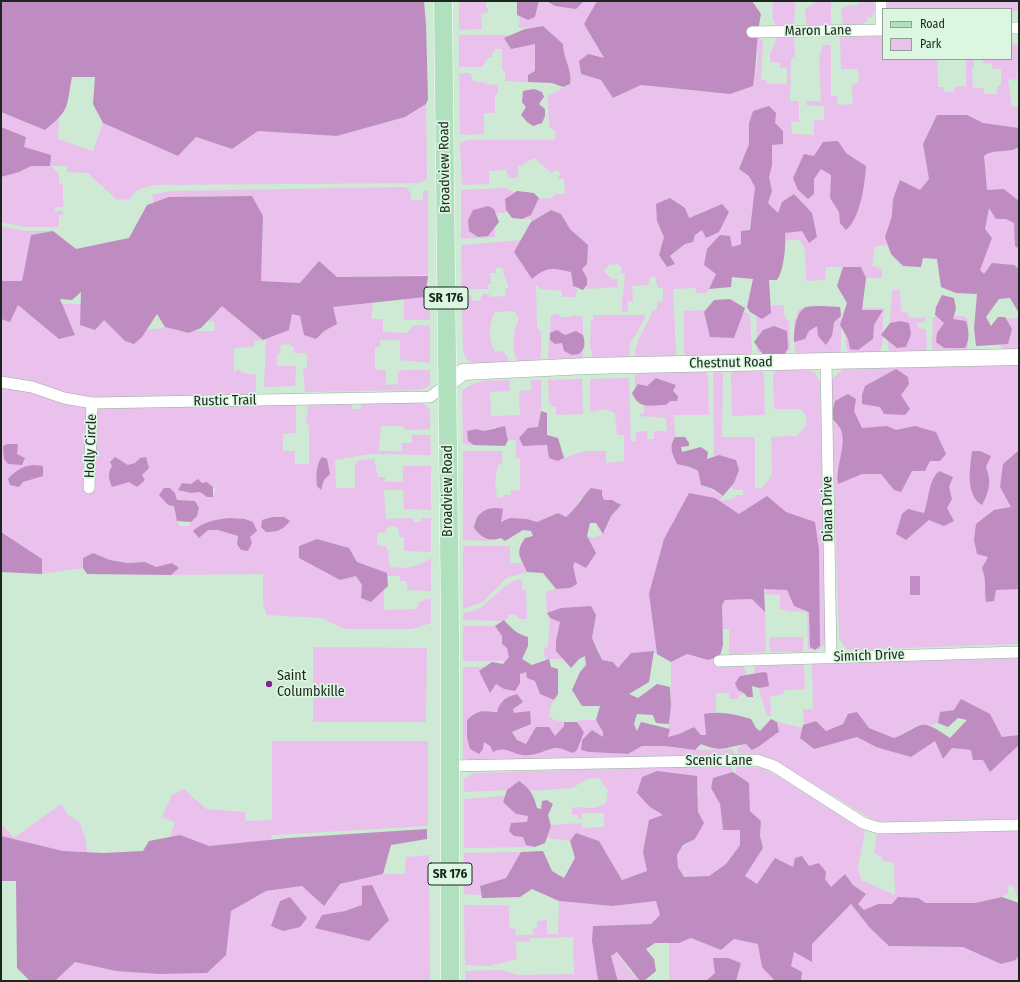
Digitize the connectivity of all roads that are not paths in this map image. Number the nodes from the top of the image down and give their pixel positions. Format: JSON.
{"nodes":[{"id":1,"x":443,"y":1,"type":"edge"},
{"id":2,"x":881,"y":1,"type":"edge"},
{"id":3,"x":882,"y":30,"type":"edge"},
{"id":4,"x":752,"y":32,"type":"dead end"},
{"id":5,"x":1019,"y":357,"type":"edge"},
{"id":6,"x":826,"y":361,"type":"junction"},
{"id":7,"x":1,"y":382,"type":"edge"},
{"id":8,"x":447,"y":384,"type":"junction"},
{"id":9,"x":92,"y":403,"type":"junction"},
{"id":10,"x":89,"y":488,"type":"dead end"},
{"id":11,"x":1019,"y":652,"type":"edge"},
{"id":12,"x":831,"y":657,"type":"junction"},
{"id":13,"x":719,"y":661,"type":"dead end"},
{"id":14,"x":450,"y":766,"type":"junction"},
{"id":15,"x":1019,"y":825,"type":"edge"},
{"id":16,"x":450,"y":981,"type":"edge"}],
"edges":[{"from":1,"to":8,"type":"main road","name":"Broadview Road","number":"SR 176"},
{"from":2,"to":3,"type":"street"},
{"from":3,"to":4,"type":"street","name":"Maron Lane"},
{"from":5,"to":6,"type":"street","name":"Chestnut Road"},
{"from":6,"to":8,"type":"street","name":"Chestnut Road"},
{"from":6,"to":12,"type":"street","name":"Diana Drive"},
{"from":7,"to":9,"type":"street","name":"Rustic Trail"},
{"from":8,"to":9,"type":"street","name":"Rustic Trail"},
{"from":8,"to":14,"type":"main road","name":"Broadview Road","number":"SR 176"},
{"from":9,"to":10,"type":"street","name":"Holly Circle"},
{"from":11,"to":12,"type":"street","name":"Simich Drive"},
{"from":12,"to":13,"type":"street","name":"Simich Drive"},
{"from":14,"to":15,"type":"street","name":"Scenic Lane"},
{"from":14,"to":16,"type":"main road","name":"Broadview Road","number":"SR 176"}]}
